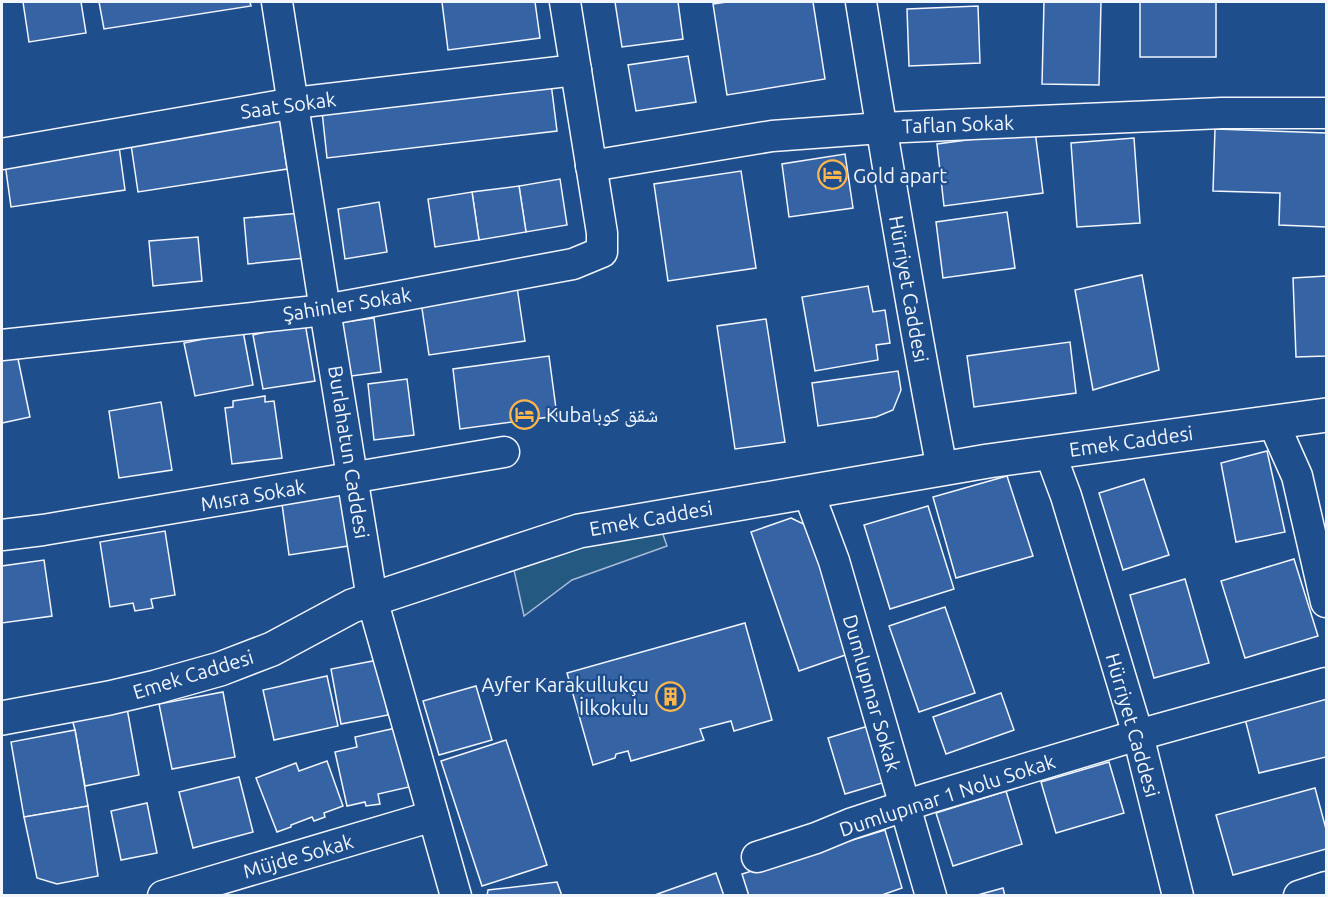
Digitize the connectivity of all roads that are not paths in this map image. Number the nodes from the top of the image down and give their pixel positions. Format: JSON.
{"nodes":[{"id":1,"x":277,"y":2,"type":"edge"},
{"id":2,"x":565,"y":2,"type":"edge"},
{"id":3,"x":861,"y":2,"type":"edge"},
{"id":4,"x":576,"y":70,"type":"junction"},
{"id":5,"x":294,"y":103,"type":"junction"},
{"id":6,"x":1326,"y":113,"type":"edge"},
{"id":7,"x":881,"y":128,"type":"junction"},
{"id":8,"x":2,"y":154,"type":"edge"},
{"id":9,"x":591,"y":166,"type":"junction"},
{"id":10,"x":325,"y":310,"type":"junction"},
{"id":11,"x":2,"y":345,"type":"edge"},
{"id":12,"x":1326,"y":415,"type":"edge"},
{"id":13,"x":1274,"y":422,"type":"junction"},
{"id":14,"x":504,"y":452,"type":"dead end"},
{"id":15,"x":1050,"y":453,"type":"junction"},
{"id":16,"x":942,"y":469,"type":"junction"},
{"id":17,"x":353,"y":478,"type":"junction"},
{"id":18,"x":808,"y":491,"type":"junction"},
{"id":19,"x":2,"y":535,"type":"edge"},
{"id":20,"x":372,"y":598,"type":"junction"},
{"id":21,"x":1326,"y":602,"type":"edge"},
{"id":22,"x":1326,"y":683,"type":"edge"},
{"id":23,"x":2,"y":718,"type":"edge"},
{"id":24,"x":1138,"y":735,"type":"junction"},
{"id":25,"x":905,"y":806,"type":"junction"},
{"id":26,"x":434,"y":816,"type":"junction"},
{"id":27,"x":757,"y":856,"type":"dead end"},
{"id":28,"x":1326,"y":887,"type":"edge"},
{"id":29,"x":163,"y":896,"type":"edge"},
{"id":30,"x":456,"y":896,"type":"edge"},
{"id":31,"x":931,"y":896,"type":"edge"},
{"id":32,"x":1178,"y":896,"type":"edge"},
{"id":33,"x":1299,"y":896,"type":"edge"}],
"edges":[{"from":1,"to":5,"type":"street","name":"Burlahatun Caddesi"},
{"from":2,"to":4,"type":"street"},
{"from":3,"to":7,"type":"street","name":"Hürriyet Caddesi"},
{"from":4,"to":5,"type":"street","name":"Saat Sokak"},
{"from":4,"to":9,"type":"street"},
{"from":5,"to":8,"type":"street","name":"Saat Sokak"},
{"from":5,"to":10,"type":"street","name":"Burlahatun Caddesi"},
{"from":6,"to":7,"type":"street","name":"Taflan Sokak"},
{"from":7,"to":9,"type":"street","name":"Taflan Sokak"},
{"from":7,"to":16,"type":"street","name":"Hürriyet Caddesi"},
{"from":9,"to":10,"type":"street","name":"Şahinler Sokak"},
{"from":10,"to":11,"type":"street","name":"Şahinler Sokak"},
{"from":10,"to":17,"type":"street","name":"Burlahatun Caddesi"},
{"from":12,"to":13,"type":"street","name":"Emek Caddesi"},
{"from":13,"to":15,"type":"street","name":"Emek Caddesi"},
{"from":13,"to":21,"type":"street"},
{"from":14,"to":17,"type":"street","name":"Mısra Sokak"},
{"from":15,"to":16,"type":"street","name":"Emek Caddesi"},
{"from":15,"to":24,"type":"street","name":"Hürriyet Caddesi"},
{"from":16,"to":18,"type":"street","name":"Emek Caddesi"},
{"from":17,"to":19,"type":"street","name":"Mısra Sokak"},
{"from":17,"to":20,"type":"street","name":"Burlahatun Caddesi"},
{"from":18,"to":20,"type":"street","name":"Emek Caddesi"},
{"from":18,"to":25,"type":"street","name":"Dumlupınar Sokak"},
{"from":20,"to":23,"type":"street","name":"Emek Caddesi"},
{"from":20,"to":26,"type":"street","name":"Burlahatun Caddesi"},
{"from":22,"to":24,"type":"street","name":"Dumlupınar 1 Nolu Sokak"},
{"from":24,"to":25,"type":"street","name":"Dumlupınar 1 Nolu Sokak"},
{"from":24,"to":32,"type":"street","name":"Hürriyet Caddesi"},
{"from":25,"to":27,"type":"street","name":"Dumlupınar 1 Nolu Sokak"},
{"from":25,"to":31,"type":"street","name":"Dumlupınar Sokak"},
{"from":26,"to":29,"type":"street","name":"Müjde Sokak"},
{"from":26,"to":30,"type":"street","name":"Burlahatun Caddesi"},
{"from":28,"to":33,"type":"street"}]}
